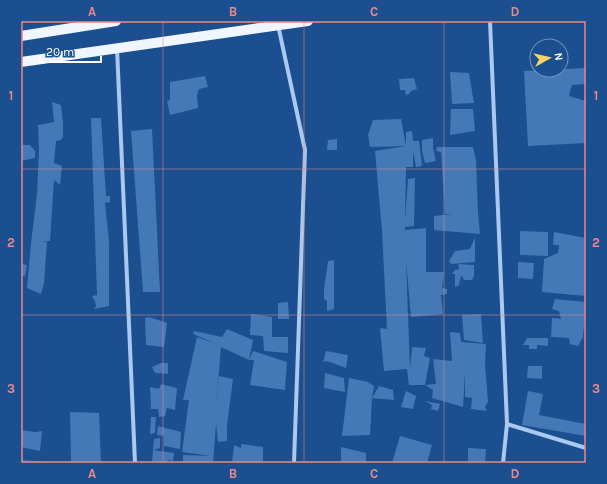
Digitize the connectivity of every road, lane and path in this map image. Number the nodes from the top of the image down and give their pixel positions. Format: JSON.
{"nodes":[{"id":1,"x":116,"y":21,"type":"edge"},
{"id":2,"x":308,"y":21,"type":"edge"},
{"id":3,"x":490,"y":21,"type":"edge"},
{"id":4,"x":278,"y":25,"type":"junction"},
{"id":5,"x":21,"y":36,"type":"edge"},
{"id":6,"x":117,"y":47,"type":"junction"},
{"id":7,"x":21,"y":62,"type":"edge"},
{"id":8,"x":508,"y":424,"type":"junction"},
{"id":9,"x":586,"y":448,"type":"edge"},
{"id":10,"x":135,"y":463,"type":"edge"},
{"id":11,"x":294,"y":463,"type":"edge"},
{"id":12,"x":503,"y":463,"type":"edge"}],
"edges":[{"from":1,"to":5,"type":"main road"},
{"from":2,"to":4,"type":"main road"},
{"from":3,"to":8,"type":"street"},
{"from":4,"to":6,"type":"main road"},
{"from":4,"to":11,"type":"street"},
{"from":6,"to":7,"type":"main road"},
{"from":6,"to":10,"type":"street"},
{"from":8,"to":9,"type":"street"},
{"from":8,"to":12,"type":"street"}]}
